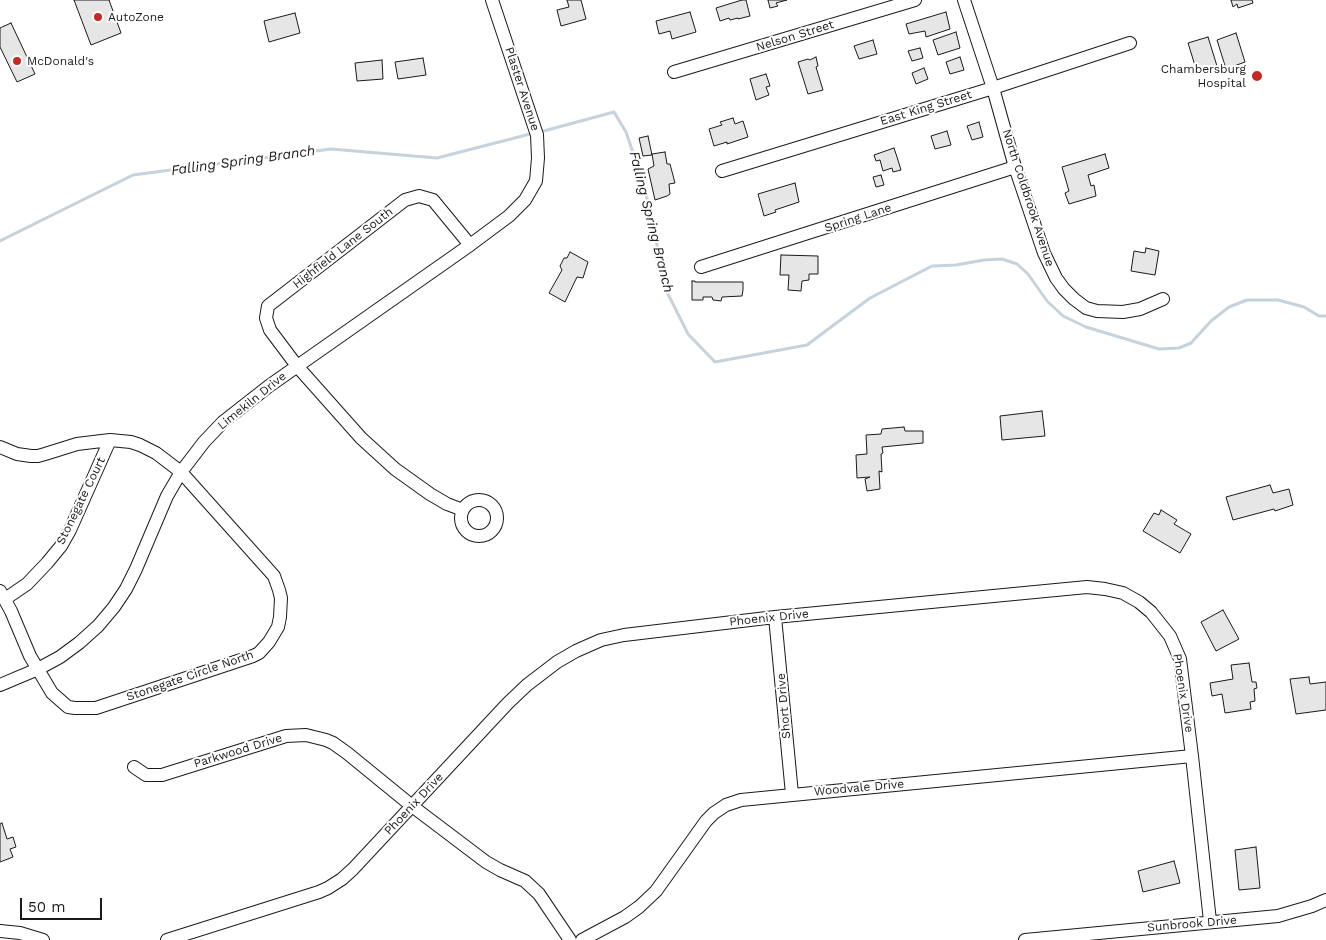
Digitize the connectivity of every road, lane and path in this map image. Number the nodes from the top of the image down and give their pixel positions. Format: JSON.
{"nodes":[{"id":1,"x":492,"y":0,"type":"edge"},
{"id":2,"x":915,"y":0,"type":"edge"},
{"id":3,"x":964,"y":0,"type":"edge"},
{"id":4,"x":1130,"y":43,"type":"dead end"},
{"id":5,"x":674,"y":72,"type":"dead end"},
{"id":6,"x":993,"y":88,"type":"junction"},
{"id":7,"x":1015,"y":167,"type":"junction"},
{"id":8,"x":722,"y":172,"type":"dead end"},
{"id":9,"x":536,"y":181,"type":"joint"},
{"id":10,"x":470,"y":245,"type":"junction"},
{"id":11,"x":701,"y":267,"type":"dead end"},
{"id":12,"x":1163,"y":299,"type":"dead end"},
{"id":13,"x":297,"y":366,"type":"junction"},
{"id":14,"x":110,"y":440,"type":"junction"},
{"id":15,"x":0,"y":447,"type":"edge"},
{"id":16,"x":182,"y":472,"type":"junction"},
{"id":17,"x":463,"y":510,"type":"dead end"},
{"id":18,"x":3,"y":595,"type":"edge"},
{"id":19,"x":775,"y":617,"type":"junction"},
{"id":20,"x":38,"y":669,"type":"junction"},
{"id":21,"x":0,"y":685,"type":"edge"},
{"id":22,"x":1192,"y":756,"type":"junction"},
{"id":23,"x":134,"y":767,"type":"dead end"},
{"id":24,"x":792,"y":794,"type":"junction"},
{"id":25,"x":412,"y":806,"type":"junction"},
{"id":26,"x":1326,"y":900,"type":"edge"},
{"id":27,"x":1210,"y":921,"type":"junction"},
{"id":28,"x":206,"y":928,"type":"junction"},
{"id":29,"x":0,"y":931,"type":"edge"},
{"id":30,"x":43,"y":940,"type":"edge"},
{"id":31,"x":167,"y":940,"type":"edge"},
{"id":32,"x":211,"y":940,"type":"edge"},
{"id":33,"x":570,"y":940,"type":"edge"},
{"id":34,"x":582,"y":940,"type":"edge"},
{"id":35,"x":1025,"y":940,"type":"edge"}],
"edges":[{"from":1,"to":9,"type":"street","name":"Plaster Avenue"},
{"from":2,"to":5,"type":"street","name":"Nelson Street"},
{"from":3,"to":6,"type":"street","name":"North Coldbrook Avenue"},
{"from":4,"to":6,"type":"street","name":"East King Street"},
{"from":6,"to":7,"type":"street","name":"North Coldbrook Avenue"},
{"from":6,"to":8,"type":"street","name":"East King Street"},
{"from":7,"to":11,"type":"street","name":"Spring Lane"},
{"from":7,"to":12,"type":"street","name":"North Coldbrook Avenue"},
{"from":9,"to":10,"type":"street","name":"Limekiln Drive"},
{"from":10,"to":13,"type":"street","name":"Limekiln Drive"},
{"from":10,"to":13,"type":"street","name":"Highfield Lane South"},
{"from":13,"to":16,"type":"street","name":"Limekiln Drive"},
{"from":13,"to":17,"type":"street"},
{"from":14,"to":15,"type":"street","name":"Stonegate Circle North"},
{"from":14,"to":16,"type":"street","name":"Stonegate Circle North"},
{"from":14,"to":18,"type":"street","name":"Stonegate Court"},
{"from":16,"to":20,"type":"street","name":"Limekiln Drive"},
{"from":16,"to":20,"type":"street","name":"Stonegate Circle North"},
{"from":18,"to":20,"type":"street","name":"Stonegate Circle North"},
{"from":19,"to":22,"type":"street","name":"Phoenix Drive"},
{"from":19,"to":24,"type":"street","name":"Short Drive"},
{"from":19,"to":25,"type":"street","name":"Phoenix Drive"},
{"from":20,"to":21,"type":"street","name":"Limekiln Drive"},
{"from":22,"to":24,"type":"street","name":"Woodvale Drive"},
{"from":22,"to":27,"type":"street","name":"Phoenix Drive"},
{"from":23,"to":25,"type":"street","name":"Parkwood Drive"},
{"from":24,"to":34,"type":"street","name":"Woodvale Drive"},
{"from":25,"to":28,"type":"street","name":"Phoenix Drive"},
{"from":25,"to":33,"type":"street","name":"Parkwood Drive"},
{"from":26,"to":27,"type":"street","name":"Sunbrook Drive"},
{"from":27,"to":35,"type":"street","name":"Sunbrook Drive"},
{"from":28,"to":31,"type":"street","name":"Phoenix Drive"},
{"from":28,"to":32,"type":"street"},
{"from":29,"to":30,"type":"street"}]}
